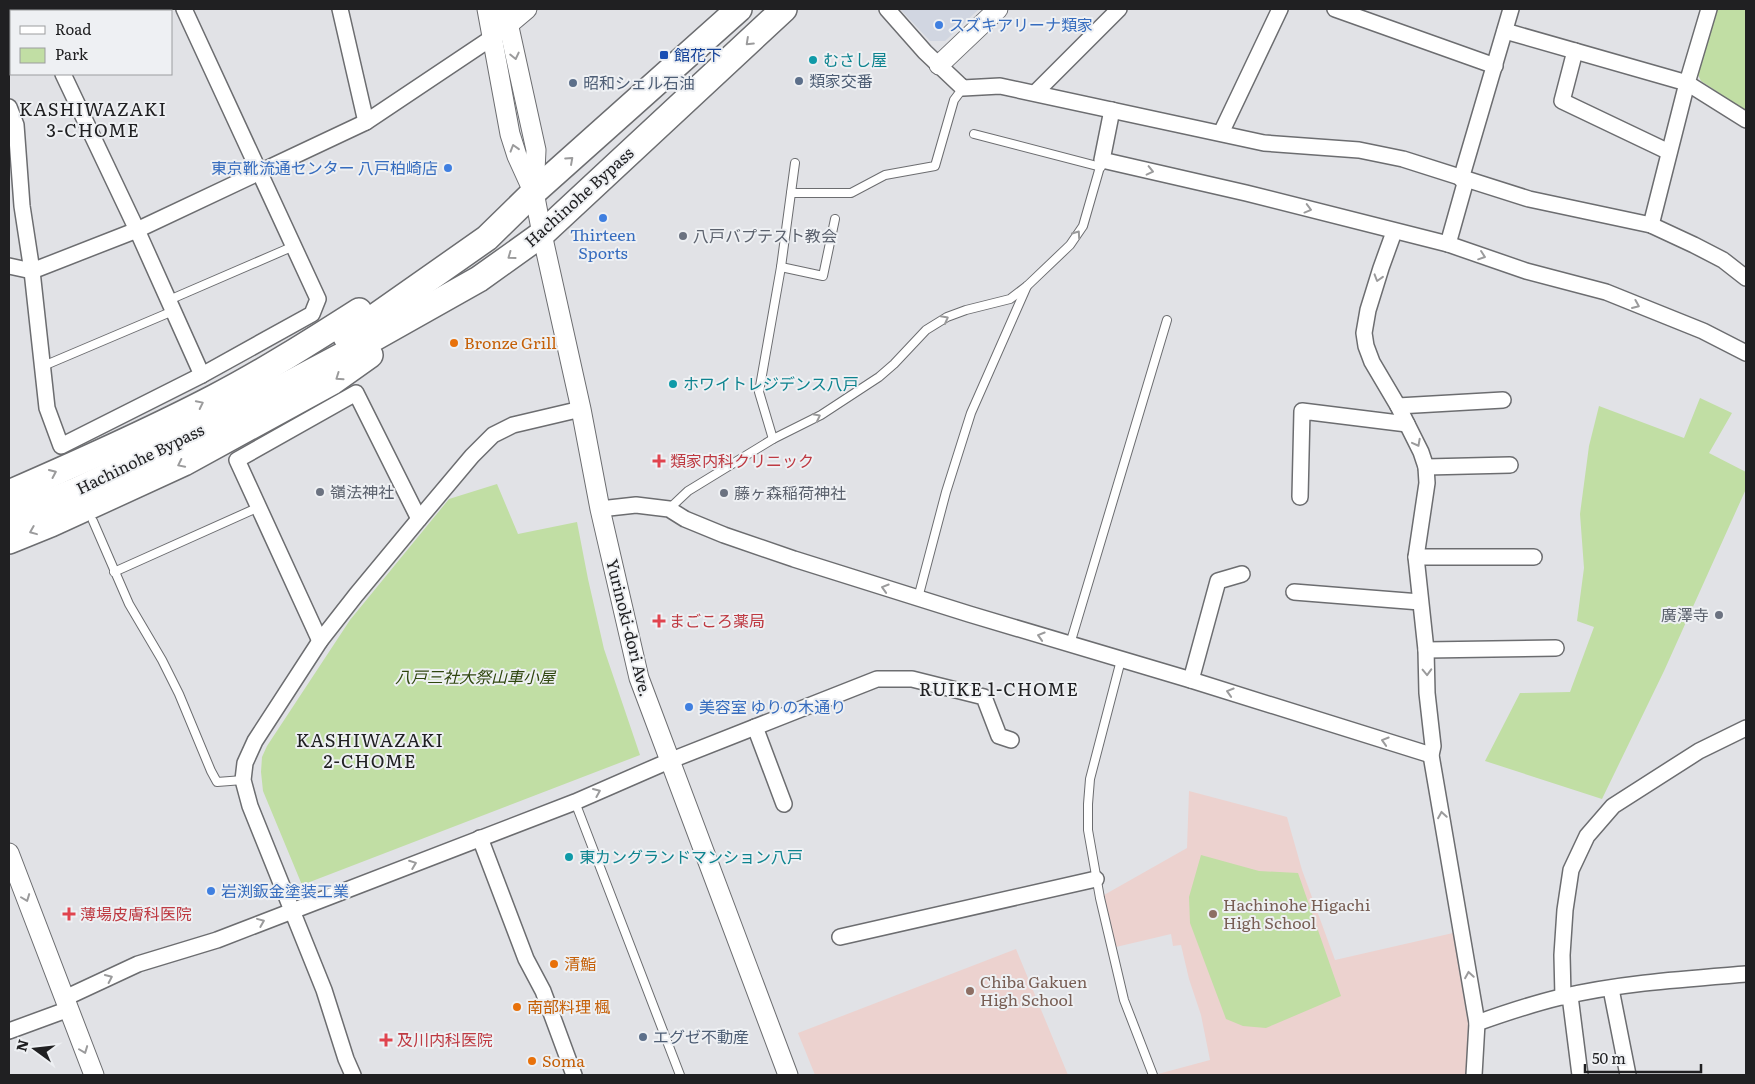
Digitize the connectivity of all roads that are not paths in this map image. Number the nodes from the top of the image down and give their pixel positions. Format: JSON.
{"nodes":[{"id":1,"x":184,"y":9,"type":"edge"},
{"id":2,"x":340,"y":9,"type":"edge"},
{"id":3,"x":487,"y":9,"type":"edge"},
{"id":4,"x":526,"y":9,"type":"edge"},
{"id":5,"x":739,"y":9,"type":"edge"},
{"id":6,"x":784,"y":9,"type":"edge"},
{"id":7,"x":887,"y":9,"type":"edge"},
{"id":8,"x":998,"y":9,"type":"edge"},
{"id":9,"x":1119,"y":9,"type":"edge"},
{"id":10,"x":1280,"y":9,"type":"edge"},
{"id":11,"x":1335,"y":9,"type":"edge"},
{"id":12,"x":1511,"y":9,"type":"edge"},
{"id":13,"x":1709,"y":9,"type":"edge"},
{"id":14,"x":507,"y":17,"type":"edge"},
{"id":15,"x":1504,"y":31,"type":"junction"},
{"id":16,"x":494,"y":37,"type":"junction"},
{"id":17,"x":1575,"y":51,"type":"junction"},
{"id":18,"x":939,"y":64,"type":"junction"},
{"id":19,"x":1495,"y":66,"type":"junction"},
{"id":20,"x":63,"y":75,"type":"edge"},
{"id":21,"x":1687,"y":83,"type":"junction"},
{"id":22,"x":963,"y":88,"type":"junction"},
{"id":23,"x":1035,"y":93,"type":"junction"},
{"id":24,"x":9,"y":107,"type":"edge"},
{"id":25,"x":1112,"y":110,"type":"junction"},
{"id":26,"x":1746,"y":120,"type":"edge"},
{"id":27,"x":366,"y":122,"type":"junction"},
{"id":28,"x":1221,"y":132,"type":"junction"},
{"id":29,"x":974,"y":134,"type":"dead end"},
{"id":30,"x":1669,"y":152,"type":"junction"},
{"id":31,"x":795,"y":163,"type":"dead end"},
{"id":32,"x":1102,"y":163,"type":"junction"},
{"id":33,"x":260,"y":171,"type":"junction"},
{"id":34,"x":1464,"y":180,"type":"junction"},
{"id":35,"x":534,"y":192,"type":"junction"},
{"id":36,"x":791,"y":193,"type":"junction"},
{"id":37,"x":835,"y":219,"type":"dead end"},
{"id":38,"x":1651,"y":225,"type":"junction"},
{"id":39,"x":137,"y":230,"type":"junction"},
{"id":40,"x":1394,"y":232,"type":"junction"},
{"id":41,"x":542,"y":234,"type":"junction"},
{"id":42,"x":1448,"y":244,"type":"junction"},
{"id":43,"x":294,"y":246,"type":"junction"},
{"id":44,"x":9,"y":266,"type":"edge"},
{"id":45,"x":781,"y":267,"type":"junction"},
{"id":46,"x":32,"y":272,"type":"junction"},
{"id":47,"x":1746,"y":278,"type":"edge"},
{"id":48,"x":479,"y":279,"type":"junction"},
{"id":49,"x":1027,"y":286,"type":"junction"},
{"id":50,"x":171,"y":305,"type":"junction"},
{"id":51,"x":1167,"y":320,"type":"dead end"},
{"id":52,"x":1746,"y":353,"type":"edge"},
{"id":53,"x":41,"y":367,"type":"junction"},
{"id":54,"x":202,"y":376,"type":"junction"},
{"id":55,"x":269,"y":393,"type":"junction"},
{"id":56,"x":1503,"y":400,"type":"dead end"},
{"id":57,"x":1398,"y":406,"type":"junction"},
{"id":58,"x":581,"y":409,"type":"junction"},
{"id":59,"x":1407,"y":424,"type":"junction"},
{"id":60,"x":773,"y":439,"type":"junction"},
{"id":61,"x":1510,"y":466,"type":"dead end"},
{"id":62,"x":1426,"y":467,"type":"junction"},
{"id":63,"x":9,"y":493,"type":"edge"},
{"id":64,"x":1300,"y":497,"type":"dead end"},
{"id":65,"x":259,"y":507,"type":"junction"},
{"id":66,"x":600,"y":508,"type":"junction"},
{"id":67,"x":669,"y":509,"type":"junction"},
{"id":68,"x":9,"y":518,"type":"edge"},
{"id":69,"x":419,"y":519,"type":"junction"},
{"id":70,"x":93,"y":521,"type":"dead end"},
{"id":71,"x":9,"y":540,"type":"edge"},
{"id":72,"x":1416,"y":557,"type":"junction"},
{"id":73,"x":1534,"y":557,"type":"dead end"},
{"id":74,"x":114,"y":572,"type":"junction"},
{"id":75,"x":1242,"y":574,"type":"dead end"},
{"id":76,"x":1294,"y":592,"type":"dead end"},
{"id":77,"x":918,"y":598,"type":"junction"},
{"id":78,"x":1420,"y":602,"type":"junction"},
{"id":79,"x":320,"y":641,"type":"junction"},
{"id":80,"x":1070,"y":644,"type":"junction"},
{"id":81,"x":1556,"y":648,"type":"dead end"},
{"id":82,"x":1426,"y":650,"type":"junction"},
{"id":83,"x":1121,"y":660,"type":"junction"},
{"id":84,"x":1191,"y":680,"type":"junction"},
{"id":85,"x":755,"y":727,"type":"junction"},
{"id":86,"x":1746,"y":728,"type":"edge"},
{"id":87,"x":1011,"y":740,"type":"dead end"},
{"id":88,"x":1431,"y":755,"type":"junction"},
{"id":89,"x":669,"y":761,"type":"junction"},
{"id":90,"x":243,"y":780,"type":"junction"},
{"id":91,"x":575,"y":802,"type":"junction"},
{"id":92,"x":784,"y":804,"type":"dead end"},
{"id":93,"x":480,"y":838,"type":"junction"},
{"id":94,"x":9,"y":853,"type":"edge"},
{"id":95,"x":1096,"y":879,"type":"junction"},
{"id":96,"x":293,"y":910,"type":"junction"},
{"id":97,"x":840,"y":937,"type":"dead end"},
{"id":98,"x":1746,"y":974,"type":"edge"},
{"id":99,"x":1611,"y":989,"type":"junction"},
{"id":100,"x":1566,"y":996,"type":"junction"},
{"id":101,"x":67,"y":1004,"type":"junction"},
{"id":102,"x":1477,"y":1023,"type":"junction"},
{"id":103,"x":9,"y":1031,"type":"edge"},
{"id":104,"x":786,"y":1074,"type":"edge"},
{"id":105,"x":94,"y":1075,"type":"edge"},
{"id":106,"x":354,"y":1075,"type":"edge"},
{"id":107,"x":574,"y":1075,"type":"edge"},
{"id":108,"x":680,"y":1075,"type":"edge"},
{"id":109,"x":1153,"y":1075,"type":"edge"},
{"id":110,"x":1474,"y":1075,"type":"edge"},
{"id":111,"x":1580,"y":1075,"type":"edge"},
{"id":112,"x":1628,"y":1075,"type":"edge"}],
"edges":[{"from":1,"to":33,"type":"street"},
{"from":2,"to":27,"type":"street"},
{"from":3,"to":16,"type":"street"},
{"from":4,"to":14,"type":"street"},
{"from":35,"to":5,"type":"highway","name":"Hachinohe Bypass","one_way":true},
{"from":6,"to":41,"type":"highway","name":"Hachinohe Bypass","one_way":true},
{"from":7,"to":18,"type":"street"},
{"from":8,"to":18,"type":"street"},
{"from":9,"to":23,"type":"street"},
{"from":10,"to":28,"type":"street"},
{"from":11,"to":19,"type":"street"},
{"from":12,"to":15,"type":"street"},
{"from":13,"to":21,"type":"street"},
{"from":14,"to":16,"type":"street"},
{"from":14,"to":35,"type":"street","one_way":true},
{"from":15,"to":17,"type":"street"},
{"from":15,"to":19,"type":"street"},
{"from":16,"to":27,"type":"street"},
{"from":35,"to":16,"type":"street","one_way":true},
{"from":17,"to":21,"type":"street"},
{"from":17,"to":30,"type":"street"},
{"from":18,"to":22,"type":"street"},
{"from":19,"to":34,"type":"street"},
{"from":20,"to":39,"type":"street"},
{"from":21,"to":26,"type":"street"},
{"from":21,"to":30,"type":"street"},
{"from":22,"to":23,"type":"street"},
{"from":22,"to":36,"type":"lane"},
{"from":23,"to":25,"type":"street"},
{"from":24,"to":46,"type":"street"},
{"from":25,"to":28,"type":"street"},
{"from":25,"to":32,"type":"street"},
{"from":27,"to":33,"type":"street"},
{"from":28,"to":34,"type":"street"},
{"from":29,"to":32,"type":"lane"},
{"from":30,"to":38,"type":"street"},
{"from":31,"to":36,"type":"lane"},
{"from":32,"to":40,"type":"street","one_way":true},
{"from":49,"to":32,"type":"lane","one_way":true},
{"from":33,"to":39,"type":"street"},
{"from":33,"to":43,"type":"street"},
{"from":34,"to":38,"type":"street"},
{"from":34,"to":42,"type":"street"},
{"from":35,"to":41,"type":"street","name":"Yurinoki-dori Ave."},
{"from":35,"to":55,"type":"highway","name":"Hachinohe Bypass"},
{"from":63,"to":35,"type":"highway","one_way":true},
{"from":36,"to":45,"type":"lane"},
{"from":37,"to":45,"type":"lane"},
{"from":38,"to":47,"type":"street"},
{"from":39,"to":46,"type":"street"},
{"from":39,"to":50,"type":"street"},
{"from":40,"to":42,"type":"street"},
{"from":40,"to":57,"type":"street","one_way":true},
{"from":41,"to":48,"type":"highway","name":"Hachinohe Bypass","one_way":true},
{"from":41,"to":58,"type":"street","name":"Yurinoki-dori Ave."},
{"from":42,"to":52,"type":"street","one_way":true},
{"from":43,"to":50,"type":"lane"},
{"from":43,"to":54,"type":"street"},
{"from":44,"to":46,"type":"street"},
{"from":45,"to":60,"type":"lane"},
{"from":46,"to":53,"type":"street"},
{"from":48,"to":55,"type":"highway","name":"Hachinohe Bypass"},
{"from":48,"to":71,"type":"highway","one_way":true},
{"from":60,"to":49,"type":"lane","one_way":true},
{"from":49,"to":77,"type":"lane"},
{"from":50,"to":53,"type":"lane"},
{"from":50,"to":54,"type":"street"},
{"from":51,"to":80,"type":"lane"},
{"from":53,"to":54,"type":"street"},
{"from":55,"to":68,"type":"highway","name":"Hachinohe Bypass"},
{"from":56,"to":57,"type":"street"},
{"from":57,"to":59,"type":"street"},
{"from":58,"to":66,"type":"street","name":"Yurinoki-dori Ave."},
{"from":58,"to":69,"type":"street"},
{"from":59,"to":62,"type":"street","one_way":true},
{"from":59,"to":64,"type":"street"},
{"from":60,"to":67,"type":"lane"},
{"from":61,"to":62,"type":"street"},
{"from":62,"to":72,"type":"street"},
{"from":65,"to":69,"type":"street"},
{"from":65,"to":74,"type":"lane"},
{"from":65,"to":79,"type":"street"},
{"from":66,"to":67,"type":"street"},
{"from":66,"to":89,"type":"street","name":"Yurinoki-dori Ave."},
{"from":77,"to":67,"type":"street","one_way":true},
{"from":69,"to":79,"type":"street"},
{"from":70,"to":74,"type":"lane"},
{"from":72,"to":73,"type":"street"},
{"from":72,"to":78,"type":"street"},
{"from":74,"to":90,"type":"lane"},
{"from":75,"to":84,"type":"street"},
{"from":76,"to":78,"type":"street"},
{"from":80,"to":77,"type":"street","one_way":true},
{"from":78,"to":82,"type":"street"},
{"from":79,"to":90,"type":"street"},
{"from":80,"to":83,"type":"street"},
{"from":81,"to":82,"type":"street"},
{"from":82,"to":88,"type":"street","one_way":true},
{"from":83,"to":84,"type":"street"},
{"from":83,"to":95,"type":"lane"},
{"from":88,"to":84,"type":"street","one_way":true},
{"from":85,"to":87,"type":"street"},
{"from":85,"to":89,"type":"street"},
{"from":85,"to":92,"type":"street"},
{"from":86,"to":100,"type":"street"},
{"from":102,"to":88,"type":"street","one_way":true},
{"from":91,"to":89,"type":"street","one_way":true},
{"from":89,"to":104,"type":"street","name":"Yurinoki-dori Ave."},
{"from":90,"to":96,"type":"street"},
{"from":91,"to":93,"type":"street"},
{"from":91,"to":108,"type":"lane"},
{"from":96,"to":93,"type":"street","one_way":true},
{"from":93,"to":107,"type":"street"},
{"from":94,"to":101,"type":"street","one_way":true},
{"from":95,"to":97,"type":"street"},
{"from":95,"to":109,"type":"lane"},
{"from":101,"to":96,"type":"street","one_way":true},
{"from":96,"to":106,"type":"street"},
{"from":98,"to":99,"type":"street"},
{"from":99,"to":100,"type":"street"},
{"from":99,"to":112,"type":"street"},
{"from":100,"to":102,"type":"street"},
{"from":100,"to":111,"type":"street"},
{"from":101,"to":103,"type":"street"},
{"from":101,"to":105,"type":"street","one_way":true},
{"from":102,"to":110,"type":"street"}]}
